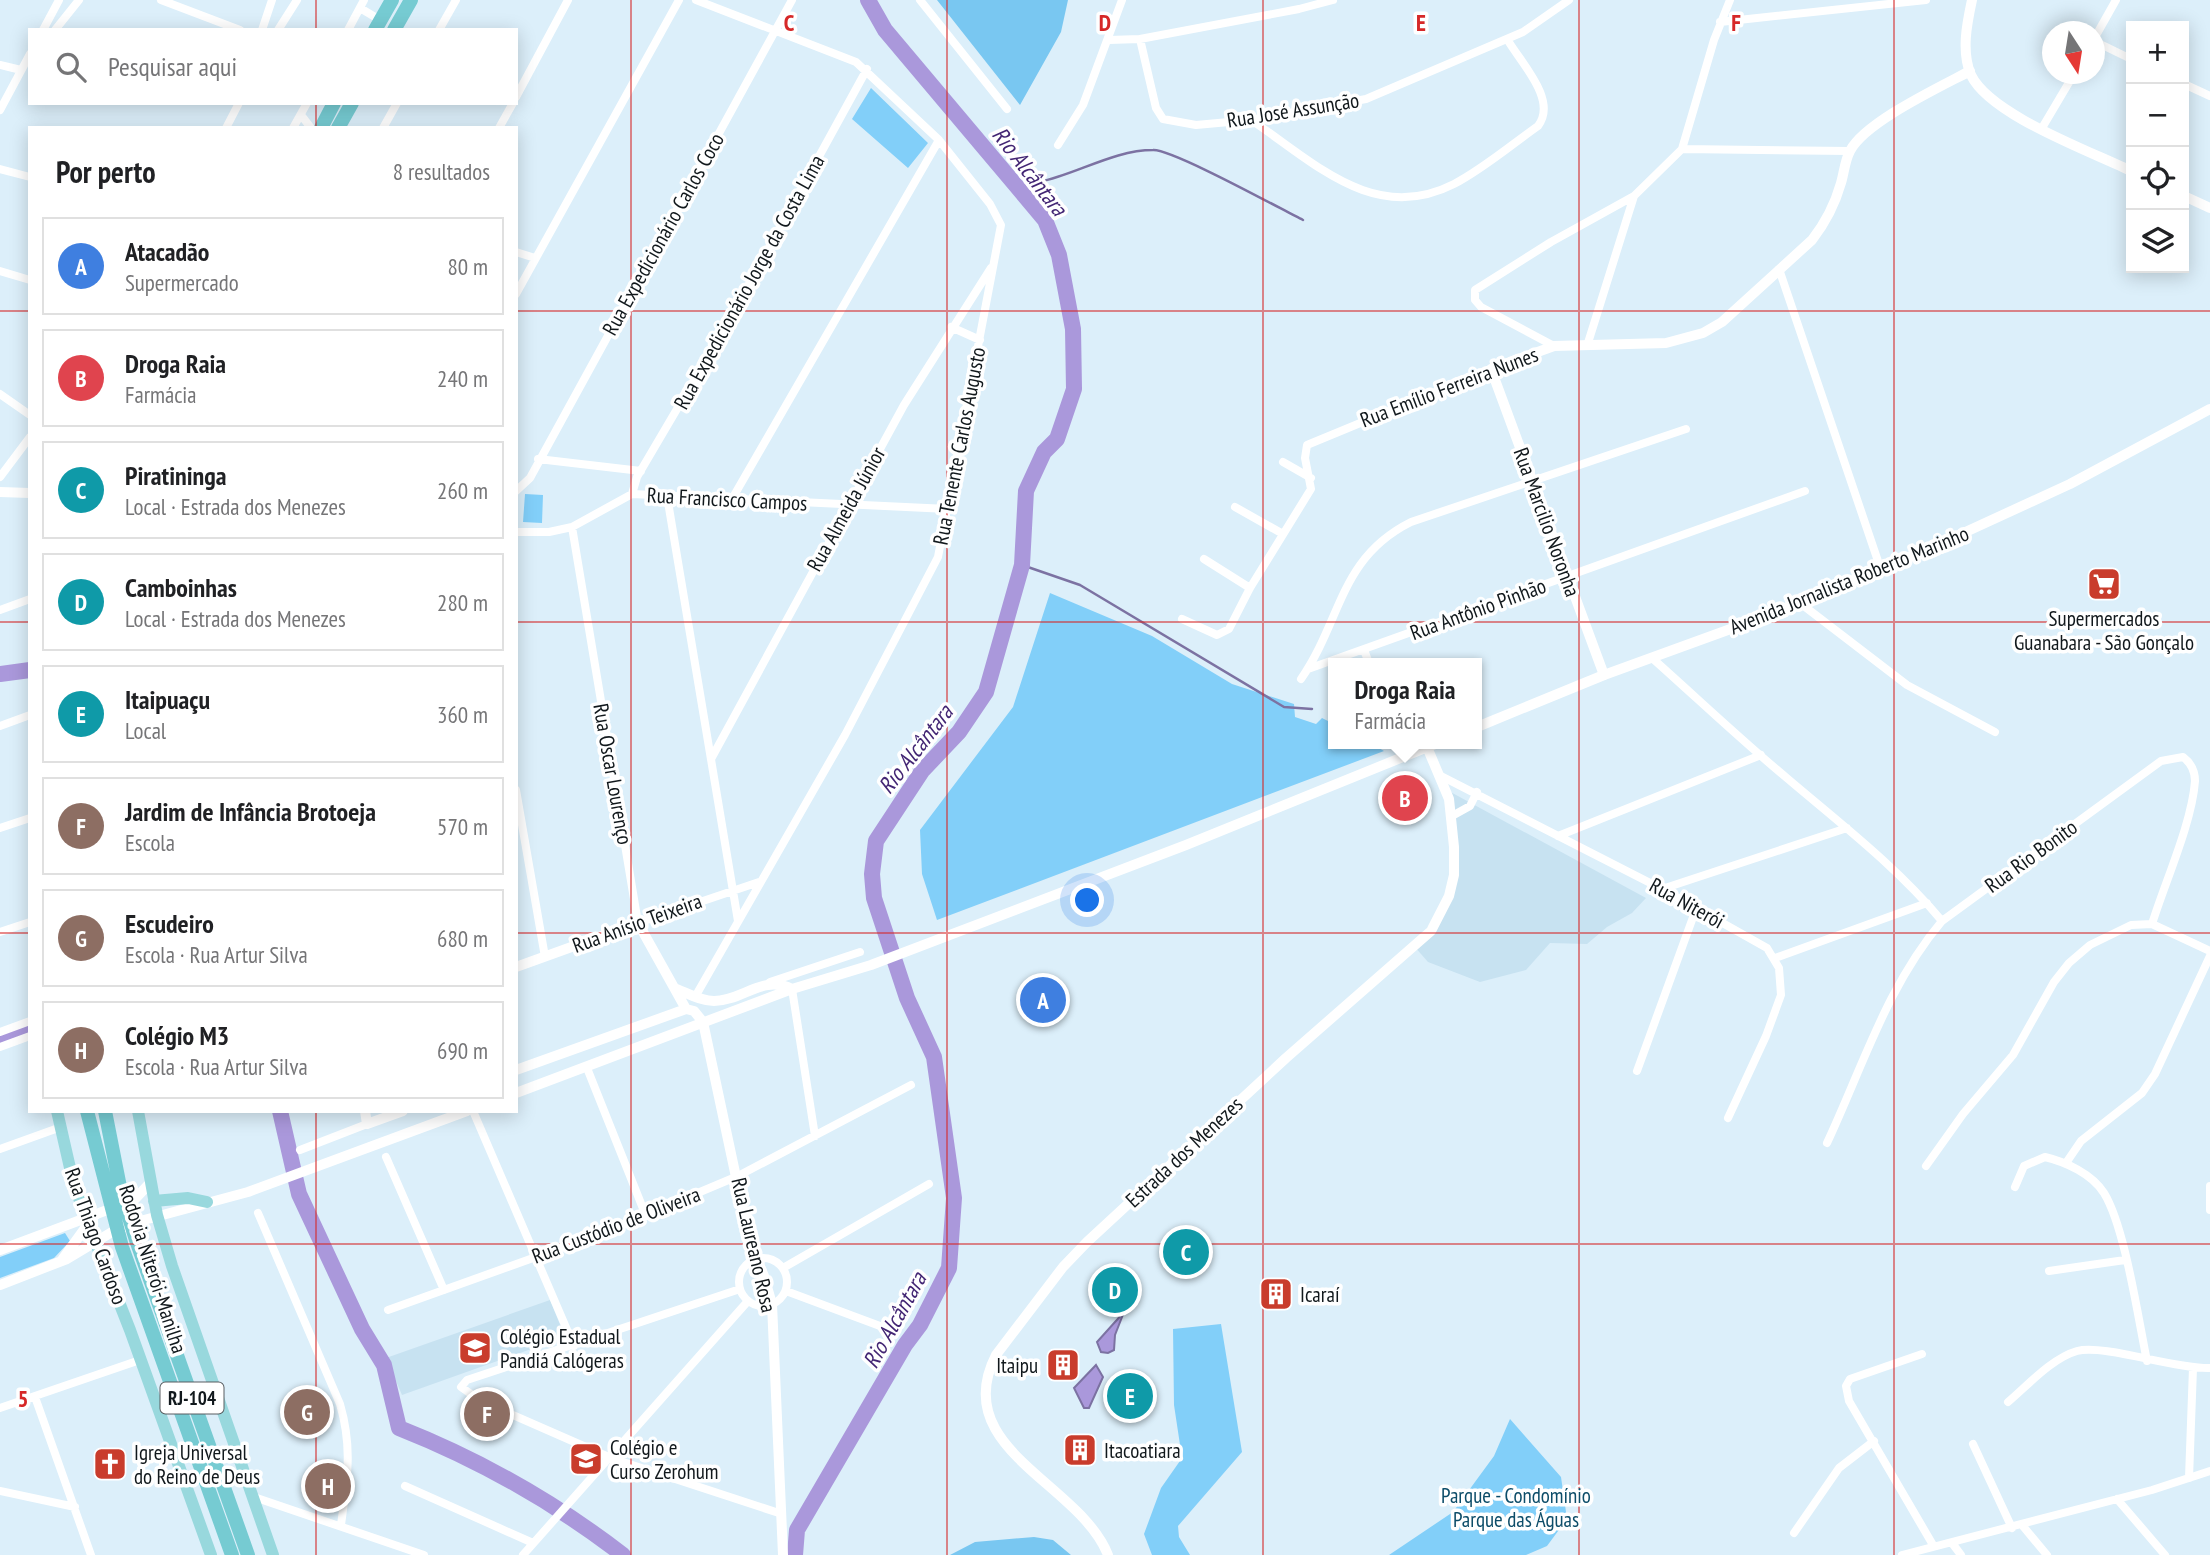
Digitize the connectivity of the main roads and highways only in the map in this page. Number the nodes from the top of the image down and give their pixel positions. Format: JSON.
{"nodes":[{"id":1,"x":392,"y":0,"type":"edge"},
{"id":2,"x":411,"y":0,"type":"edge"},
{"id":3,"x":1972,"y":0,"type":"edge"},
{"id":4,"x":377,"y":25,"type":"edge"},
{"id":5,"x":395,"y":28,"type":"edge"},
{"id":6,"x":333,"y":105,"type":"edge"},
{"id":7,"x":351,"y":105,"type":"edge"},
{"id":8,"x":322,"y":126,"type":"edge"},
{"id":9,"x":339,"y":126,"type":"edge"},
{"id":10,"x":2126,"y":169,"type":"edge"},
{"id":11,"x":2189,"y":198,"type":"edge"},
{"id":12,"x":2210,"y":208,"type":"edge"},
{"id":13,"x":2210,"y":409,"type":"edge"},
{"id":14,"x":1482,"y":725,"type":"edge"},
{"id":15,"x":1422,"y":749,"type":"edge"},
{"id":16,"x":1432,"y":749,"type":"edge"},
{"id":17,"x":638,"y":923,"type":"joint"},
{"id":18,"x":518,"y":966,"type":"edge"},
{"id":19,"x":677,"y":989,"type":"junction"},
{"id":20,"x":792,"y":989,"type":"junction"},
{"id":21,"x":686,"y":1009,"type":"junction"},
{"id":22,"x":703,"y":1021,"type":"junction"},
{"id":23,"x":578,"y":1048,"type":"junction"},
{"id":24,"x":587,"y":1068,"type":"junction"},
{"id":25,"x":518,"y":1069,"type":"edge"},
{"id":26,"x":518,"y":1092,"type":"edge"},
{"id":27,"x":58,"y":1113,"type":"edge"},
{"id":28,"x":88,"y":1113,"type":"edge"},
{"id":29,"x":105,"y":1113,"type":"edge"},
{"id":30,"x":138,"y":1113,"type":"edge"},
{"id":31,"x":365,"y":1113,"type":"edge"},
{"id":32,"x":397,"y":1113,"type":"edge"},
{"id":33,"x":462,"y":1113,"type":"edge"},
{"id":34,"x":150,"y":1183,"type":"junction"},
{"id":35,"x":114,"y":1195,"type":"junction"},
{"id":36,"x":154,"y":1200,"type":"junction"},
{"id":37,"x":207,"y":1202,"type":"junction"},
{"id":38,"x":157,"y":1215,"type":"junction"},
{"id":39,"x":87,"y":1221,"type":"junction"},
{"id":40,"x":95,"y":1242,"type":"junction"},
{"id":41,"x":0,"y":1250,"type":"edge"},
{"id":42,"x":60,"y":1262,"type":"junction"},
{"id":43,"x":0,"y":1285,"type":"edge"},
{"id":44,"x":211,"y":1555,"type":"edge"},
{"id":45,"x":232,"y":1555,"type":"edge"},
{"id":46,"x":248,"y":1555,"type":"edge"},
{"id":47,"x":273,"y":1555,"type":"edge"},
{"id":48,"x":783,"y":1555,"type":"edge"},
{"id":49,"x":1108,"y":1555,"type":"edge"}],
"edges":[{"from":1,"to":4,"type":"highway"},
{"from":2,"to":5,"type":"highway"},
{"from":3,"to":10,"type":"main road"},
{"from":6,"to":8,"type":"highway"},
{"from":7,"to":9,"type":"highway"},
{"from":11,"to":12,"type":"main road"},
{"from":13,"to":14,"type":"main road","name":"Avenida Jornalista Roberto Marinho"},
{"from":15,"to":20,"type":"main road"},
{"from":16,"to":49,"type":"main road","name":"Estrada dos Menezes"},
{"from":17,"to":18,"type":"main road","name":"Rua Anísio Teixeira"},
{"from":17,"to":19,"type":"main road","name":"Rua Oscar Lourenço"},
{"from":19,"to":20,"type":"main road"},
{"from":19,"to":21,"type":"main road","name":"Rua Oscar Lourenço"},
{"from":20,"to":22,"type":"main road"},
{"from":21,"to":22,"type":"main road"},
{"from":21,"to":23,"type":"main road"},
{"from":22,"to":24,"type":"main road"},
{"from":22,"to":48,"type":"main road","name":"Rua Laureano Rosa"},
{"from":23,"to":24,"type":"main road"},
{"from":23,"to":25,"type":"main road"},
{"from":24,"to":26,"type":"main road"},
{"from":27,"to":39,"type":"main road","name":"Rua Thiago Cardoso"},
{"from":28,"to":35,"type":"highway","name":"Rodovia Niterói-Manilha","number":"RJ-104"},
{"from":29,"to":35,"type":"highway","name":"Rodovia Niterói-Manilha","number":"RJ-104"},
{"from":30,"to":34,"type":"main road"},
{"from":31,"to":32,"type":"main road"},
{"from":33,"to":37,"type":"main road"},
{"from":34,"to":36,"type":"main road"},
{"from":34,"to":39,"type":"main road"},
{"from":35,"to":45,"type":"highway","name":"Rodovia Niterói-Manilha","number":"RJ-104"},
{"from":35,"to":46,"type":"highway","name":"Rodovia Niterói-Manilha","number":"RJ-104"},
{"from":36,"to":37,"type":"main road"},
{"from":36,"to":38,"type":"main road"},
{"from":36,"to":39,"type":"main road"},
{"from":37,"to":38,"type":"main road"},
{"from":38,"to":40,"type":"main road"},
{"from":38,"to":47,"type":"main road"},
{"from":39,"to":40,"type":"main road","name":"Rua Thiago Cardoso"},
{"from":39,"to":41,"type":"main road"},
{"from":39,"to":42,"type":"main road"},
{"from":40,"to":42,"type":"main road"},
{"from":40,"to":44,"type":"main road","name":"Rua Thiago Cardoso"},
{"from":42,"to":43,"type":"main road"}]}
